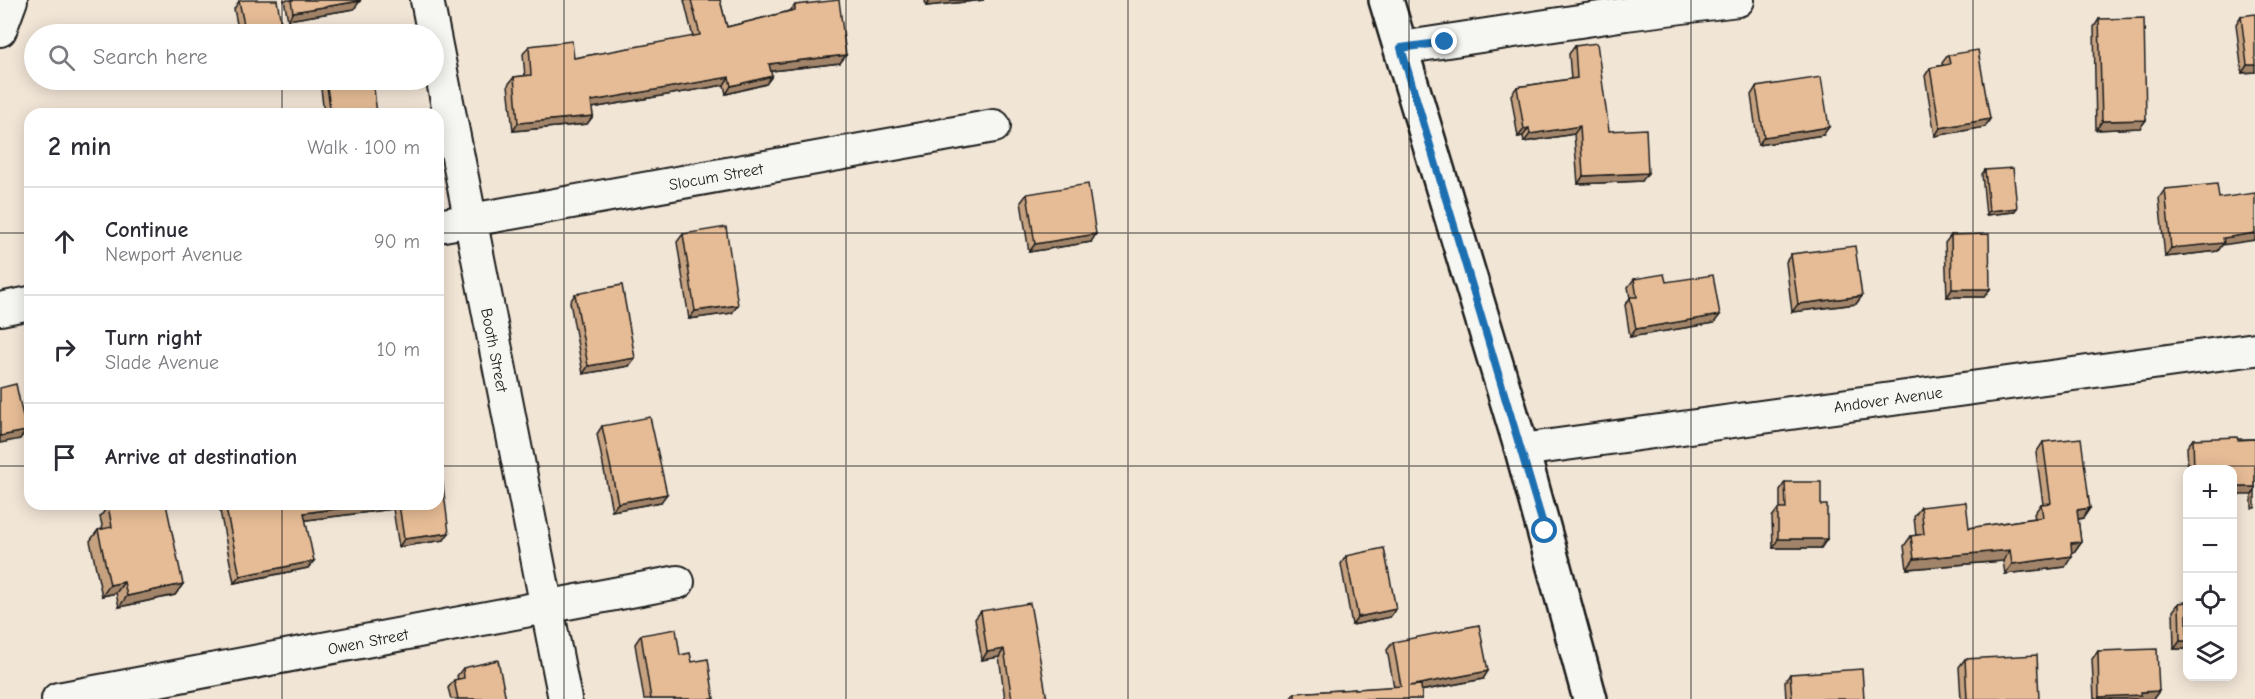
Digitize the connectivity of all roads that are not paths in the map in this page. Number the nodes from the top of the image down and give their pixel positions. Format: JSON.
{"nodes":[{"id":1,"x":11,"y":0,"type":"edge"},
{"id":2,"x":427,"y":0,"type":"edge"},
{"id":3,"x":1386,"y":0,"type":"edge"},
{"id":4,"x":1738,"y":0,"type":"edge"},
{"id":5,"x":432,"y":24,"type":"edge"},
{"id":6,"x":0,"y":30,"type":"edge"},
{"id":7,"x":1401,"y":48,"type":"junction"},
{"id":8,"x":444,"y":87,"type":"edge"},
{"id":9,"x":994,"y":126,"type":"dead end"},
{"id":10,"x":470,"y":220,"type":"junction"},
{"id":11,"x":444,"y":225,"type":"edge"},
{"id":12,"x":24,"y":304,"type":"edge"},
{"id":13,"x":0,"y":309,"type":"edge"},
{"id":14,"x":2255,"y":349,"type":"edge"},
{"id":15,"x":1522,"y":450,"type":"junction"},
{"id":16,"x":678,"y":582,"type":"dead end"},
{"id":17,"x":546,"y":607,"type":"junction"},
{"id":18,"x":58,"y":699,"type":"edge"},
{"id":19,"x":565,"y":699,"type":"edge"},
{"id":20,"x":1590,"y":699,"type":"edge"}],
"edges":[{"from":1,"to":6,"type":"street"},
{"from":2,"to":5,"type":"street","name":"Booth Street"},
{"from":3,"to":7,"type":"main road"},
{"from":4,"to":7,"type":"street"},
{"from":7,"to":15,"type":"main road"},
{"from":8,"to":10,"type":"street","name":"Booth Street"},
{"from":9,"to":10,"type":"street","name":"Slocum Street"},
{"from":10,"to":11,"type":"street","name":"Slocum Street"},
{"from":10,"to":17,"type":"street","name":"Booth Street"},
{"from":12,"to":13,"type":"street"},
{"from":14,"to":15,"type":"street","name":"Andover Avenue"},
{"from":15,"to":20,"type":"main road"},
{"from":16,"to":17,"type":"street","name":"Owen Street"},
{"from":17,"to":18,"type":"street","name":"Owen Street"},
{"from":17,"to":19,"type":"street","name":"Booth Street"}]}
